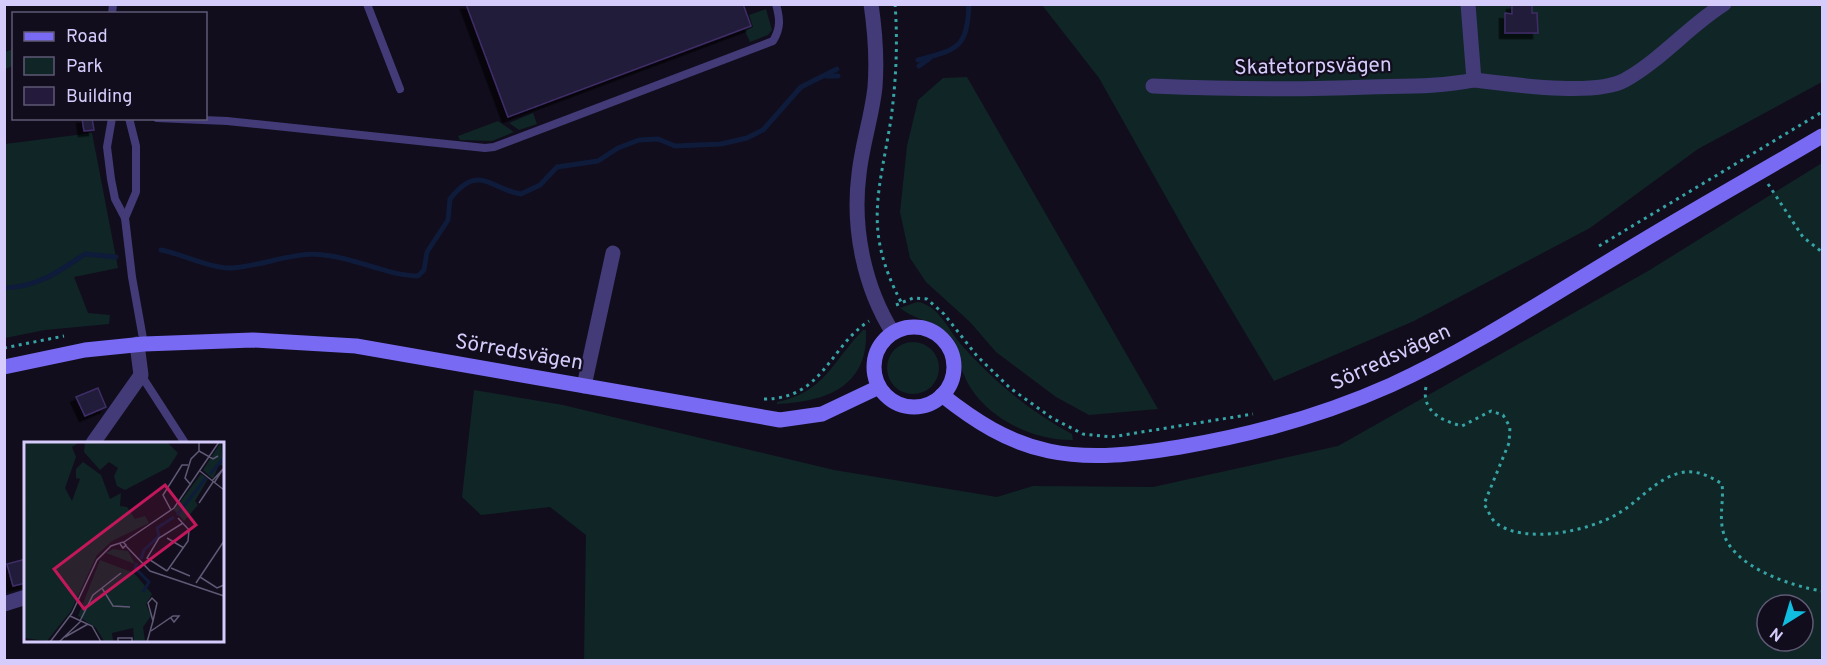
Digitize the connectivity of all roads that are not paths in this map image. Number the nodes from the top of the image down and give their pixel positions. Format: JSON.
{"nodes":[{"id":1,"x":367,"y":4,"type":"edge"},
{"id":2,"x":776,"y":4,"type":"edge"},
{"id":3,"x":871,"y":4,"type":"edge"},
{"id":4,"x":1468,"y":4,"type":"edge"},
{"id":5,"x":1724,"y":4,"type":"edge"},
{"id":6,"x":1474,"y":80,"type":"junction"},
{"id":7,"x":1153,"y":86,"type":"dead end"},
{"id":8,"x":400,"y":89,"type":"dead end"},
{"id":9,"x":112,"y":120,"type":"edge"},
{"id":10,"x":130,"y":120,"type":"edge"},
{"id":11,"x":192,"y":120,"type":"edge"},
{"id":12,"x":1822,"y":136,"type":"edge"},
{"id":13,"x":126,"y":218,"type":"junction"},
{"id":14,"x":614,"y":253,"type":"dead end"},
{"id":15,"x":893,"y":333,"type":"junction"},
{"id":16,"x":140,"y":344,"type":"junction"},
{"id":17,"x":4,"y":367,"type":"edge"},
{"id":18,"x":141,"y":375,"type":"junction"},
{"id":19,"x":584,"y":386,"type":"junction"},
{"id":20,"x":879,"y":387,"type":"junction"},
{"id":21,"x":942,"y":395,"type":"junction"},
{"id":22,"x":94,"y":442,"type":"edge"},
{"id":23,"x":184,"y":442,"type":"edge"},
{"id":24,"x":24,"y":598,"type":"edge"},
{"id":25,"x":4,"y":604,"type":"edge"}],
"edges":[{"from":1,"to":8,"type":"lane"},
{"from":2,"to":11,"type":"lane"},
{"from":3,"to":15,"type":"street"},
{"from":4,"to":6,"type":"street"},
{"from":5,"to":6,"type":"street","name":"Skatetorpsvägen"},
{"from":6,"to":7,"type":"street","name":"Skatetorpsvägen"},
{"from":9,"to":13,"type":"lane"},
{"from":10,"to":13,"type":"lane"},
{"from":12,"to":21,"type":"street","name":"Sörredsvägen"},
{"from":13,"to":16,"type":"lane"},
{"from":14,"to":19,"type":"street"},
{"from":15,"to":20,"type":"street"},
{"from":15,"to":21,"type":"street"},
{"from":16,"to":17,"type":"street","name":"Sörredsvägen"},
{"from":16,"to":18,"type":"street"},
{"from":16,"to":19,"type":"street","name":"Sörredsvägen"},
{"from":18,"to":22,"type":"street"},
{"from":18,"to":23,"type":"lane"},
{"from":19,"to":20,"type":"street","name":"Sörredsvägen"},
{"from":20,"to":21,"type":"street"},
{"from":24,"to":25,"type":"street"}]}
